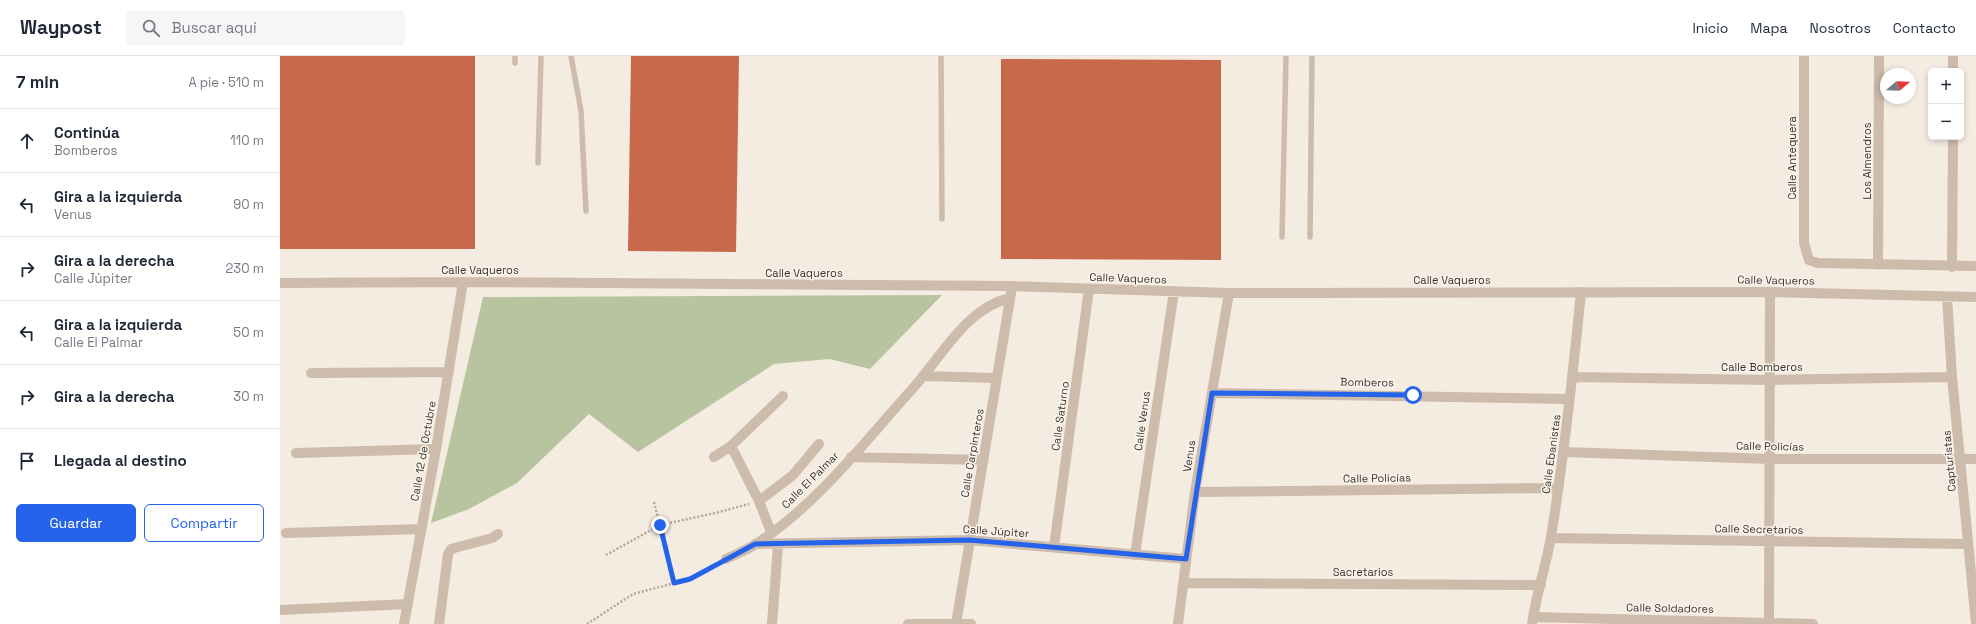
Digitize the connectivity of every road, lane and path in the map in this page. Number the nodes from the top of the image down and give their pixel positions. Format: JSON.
{"nodes":[{"id":1,"x":515,"y":56,"type":"edge"},
{"id":2,"x":541,"y":56,"type":"edge"},
{"id":3,"x":571,"y":56,"type":"edge"},
{"id":4,"x":941,"y":56,"type":"edge"},
{"id":5,"x":1286,"y":56,"type":"edge"},
{"id":6,"x":1312,"y":56,"type":"edge"},
{"id":7,"x":1804,"y":56,"type":"edge"},
{"id":8,"x":1879,"y":56,"type":"edge"},
{"id":9,"x":1953,"y":56,"type":"edge"},
{"id":10,"x":515,"y":63,"type":"dead end"},
{"id":11,"x":1953,"y":68,"type":"edge"},
{"id":12,"x":1953,"y":140,"type":"edge"},
{"id":13,"x":538,"y":163,"type":"dead end"},
{"id":14,"x":586,"y":211,"type":"dead end"},
{"id":15,"x":942,"y":219,"type":"dead end"},
{"id":16,"x":1282,"y":237,"type":"dead end"},
{"id":17,"x":1310,"y":237,"type":"dead end"},
{"id":18,"x":1878,"y":265,"type":"junction"},
{"id":19,"x":1952,"y":266,"type":"junction"},
{"id":20,"x":1976,"y":266,"type":"edge"},
{"id":21,"x":463,"y":282,"type":"junction"},
{"id":22,"x":280,"y":283,"type":"edge"},
{"id":23,"x":1012,"y":286,"type":"junction"},
{"id":24,"x":1089,"y":289,"type":"junction"},
{"id":25,"x":1174,"y":291,"type":"junction"},
{"id":26,"x":1581,"y":292,"type":"junction"},
{"id":27,"x":1770,"y":292,"type":"junction"},
{"id":28,"x":1229,"y":293,"type":"junction"},
{"id":29,"x":1947,"y":297,"type":"junction"},
{"id":30,"x":1976,"y":297,"type":"edge"},
{"id":31,"x":1010,"y":298,"type":"junction"},
{"id":32,"x":448,"y":372,"type":"junction"},
{"id":33,"x":311,"y":373,"type":"dead end"},
{"id":34,"x":923,"y":376,"type":"junction"},
{"id":35,"x":1573,"y":377,"type":"junction"},
{"id":36,"x":1952,"y":377,"type":"junction"},
{"id":37,"x":997,"y":378,"type":"junction"},
{"id":38,"x":1770,"y":380,"type":"junction"},
{"id":39,"x":1212,"y":393,"type":"junction"},
{"id":40,"x":783,"y":396,"type":"dead end"},
{"id":41,"x":1570,"y":399,"type":"junction"},
{"id":42,"x":819,"y":444,"type":"dead end"},
{"id":43,"x":731,"y":446,"type":"junction"},
{"id":44,"x":436,"y":449,"type":"junction"},
{"id":45,"x":1563,"y":452,"type":"junction"},
{"id":46,"x":296,"y":453,"type":"dead end"},
{"id":47,"x":714,"y":457,"type":"dead end"},
{"id":48,"x":851,"y":457,"type":"junction"},
{"id":49,"x":1770,"y":459,"type":"junction"},
{"id":50,"x":983,"y":460,"type":"junction"},
{"id":51,"x":1961,"y":460,"type":"junction"},
{"id":52,"x":1976,"y":460,"type":"edge"},
{"id":53,"x":1558,"y":488,"type":"junction"},
{"id":54,"x":1195,"y":492,"type":"junction"},
{"id":55,"x":759,"y":501,"type":"junction"},
{"id":56,"x":654,"y":502,"type":"dead end"},
{"id":57,"x":660,"y":525,"type":"junction"},
{"id":58,"x":421,"y":529,"type":"junction"},
{"id":59,"x":286,"y":532,"type":"dead end"},
{"id":60,"x":771,"y":532,"type":"junction"},
{"id":61,"x":498,"y":534,"type":"dead end"},
{"id":62,"x":1551,"y":538,"type":"junction"},
{"id":63,"x":969,"y":540,"type":"junction"},
{"id":64,"x":1769,"y":541,"type":"junction"},
{"id":65,"x":755,"y":544,"type":"junction"},
{"id":66,"x":1967,"y":544,"type":"junction"},
{"id":67,"x":778,"y":545,"type":"junction"},
{"id":68,"x":1054,"y":547,"type":"junction"},
{"id":69,"x":1135,"y":555,"type":"junction"},
{"id":70,"x":606,"y":556,"type":"dead end"},
{"id":71,"x":726,"y":559,"type":"joint"},
{"id":72,"x":1186,"y":559,"type":"junction"},
{"id":73,"x":674,"y":583,"type":"junction"},
{"id":74,"x":1184,"y":583,"type":"junction"},
{"id":75,"x":1541,"y":585,"type":"junction"},
{"id":76,"x":408,"y":604,"type":"junction"},
{"id":77,"x":280,"y":610,"type":"edge"},
{"id":78,"x":1533,"y":620,"type":"edge"},
{"id":79,"x":1769,"y":622,"type":"junction"},
{"id":80,"x":956,"y":623,"type":"edge"},
{"id":81,"x":404,"y":624,"type":"edge"},
{"id":82,"x":439,"y":624,"type":"edge"},
{"id":83,"x":587,"y":624,"type":"edge"},
{"id":84,"x":772,"y":624,"type":"edge"},
{"id":85,"x":908,"y":624,"type":"edge"},
{"id":86,"x":972,"y":624,"type":"edge"},
{"id":87,"x":1178,"y":624,"type":"edge"},
{"id":88,"x":1812,"y":624,"type":"edge"},
{"id":89,"x":1976,"y":624,"type":"edge"}],
"edges":[{"from":1,"to":10,"type":"lane"},
{"from":2,"to":13,"type":"lane"},
{"from":3,"to":14,"type":"lane"},
{"from":4,"to":15,"type":"lane"},
{"from":5,"to":16,"type":"lane"},
{"from":6,"to":17,"type":"lane"},
{"from":7,"to":18,"type":"street","name":"Calle Antequera"},
{"from":8,"to":18,"type":"street","name":"Los Almendros"},
{"from":9,"to":11,"type":"street"},
{"from":12,"to":19,"type":"street"},
{"from":18,"to":19,"type":"street"},
{"from":19,"to":20,"type":"street"},
{"from":21,"to":22,"type":"street","name":"Calle Vaqueros"},
{"from":21,"to":23,"type":"street","name":"Calle Vaqueros"},
{"from":21,"to":32,"type":"street","name":"Calle 12 de Octubre"},
{"from":23,"to":24,"type":"street","name":"Calle Vaqueros"},
{"from":23,"to":31,"type":"street","name":"Calle Carpinteros"},
{"from":24,"to":25,"type":"street","name":"Calle Vaqueros"},
{"from":24,"to":68,"type":"street","name":"Calle Saturno"},
{"from":25,"to":28,"type":"street","name":"Calle Vaqueros"},
{"from":25,"to":69,"type":"street","name":"Calle Venus"},
{"from":26,"to":27,"type":"street","name":"Calle Vaqueros"},
{"from":26,"to":28,"type":"street","name":"Calle Vaqueros"},
{"from":26,"to":35,"type":"street","name":"Calle Ebanistas"},
{"from":27,"to":29,"type":"street","name":"Calle Vaqueros"},
{"from":27,"to":38,"type":"street"},
{"from":28,"to":39,"type":"street","name":"Venus"},
{"from":29,"to":30,"type":"street","name":"Calle Vaqueros"},
{"from":29,"to":36,"type":"street","name":"Capturistas"},
{"from":31,"to":34,"type":"street","name":"Calle El Palmar"},
{"from":31,"to":37,"type":"street","name":"Calle Carpinteros"},
{"from":32,"to":33,"type":"street"},
{"from":32,"to":44,"type":"street","name":"Calle 12 de Octubre"},
{"from":34,"to":37,"type":"street"},
{"from":34,"to":48,"type":"street","name":"Calle El Palmar"},
{"from":35,"to":38,"type":"street","name":"Calle Bomberos"},
{"from":35,"to":41,"type":"street","name":"Calle Ebanistas"},
{"from":36,"to":38,"type":"street","name":"Calle Bomberos"},
{"from":36,"to":51,"type":"street","name":"Capturistas"},
{"from":37,"to":50,"type":"street","name":"Calle Carpinteros"},
{"from":38,"to":49,"type":"street"},
{"from":39,"to":41,"type":"street","name":"Bomberos"},
{"from":39,"to":54,"type":"street","name":"Venus"},
{"from":40,"to":43,"type":"street"},
{"from":41,"to":45,"type":"street","name":"Calle Ebanistas"},
{"from":42,"to":55,"type":"street"},
{"from":43,"to":47,"type":"street"},
{"from":43,"to":55,"type":"street"},
{"from":44,"to":46,"type":"street"},
{"from":44,"to":58,"type":"street","name":"Calle 12 de Octubre"},
{"from":45,"to":49,"type":"street","name":"Calle Policías"},
{"from":45,"to":53,"type":"street","name":"Calle Ebanistas"},
{"from":48,"to":50,"type":"street"},
{"from":48,"to":60,"type":"street","name":"Calle El Palmar"},
{"from":49,"to":51,"type":"street","name":"Calle Policías"},
{"from":49,"to":64,"type":"street"},
{"from":50,"to":63,"type":"street","name":"Calle Carpinteros"},
{"from":51,"to":52,"type":"street","name":"Calle Policías"},
{"from":51,"to":66,"type":"street","name":"Capturistas"},
{"from":53,"to":54,"type":"street","name":"Calle Policías"},
{"from":53,"to":62,"type":"street","name":"Calle Ebanistas"},
{"from":54,"to":72,"type":"street","name":"Venus"},
{"from":55,"to":57,"type":"path"},
{"from":55,"to":60,"type":"street"},
{"from":56,"to":57,"type":"path"},
{"from":57,"to":70,"type":"path"},
{"from":57,"to":73,"type":"path"},
{"from":58,"to":59,"type":"street"},
{"from":58,"to":76,"type":"street","name":"Calle 12 de Octubre"},
{"from":60,"to":65,"type":"street","name":"Calle El Palmar"},
{"from":61,"to":82,"type":"street"},
{"from":62,"to":64,"type":"street","name":"Calle Secretarios"},
{"from":62,"to":75,"type":"street","name":"Calle Ebanistas"},
{"from":63,"to":67,"type":"street","name":"Calle Júpiter"},
{"from":63,"to":68,"type":"street","name":"Calle Júpiter"},
{"from":63,"to":80,"type":"street","name":"Calle Carpinteros"},
{"from":64,"to":66,"type":"street","name":"Calle Secretarios"},
{"from":64,"to":79,"type":"street"},
{"from":65,"to":67,"type":"street","name":"Calle Júpiter"},
{"from":65,"to":71,"type":"street","name":"Calle El Palmar"},
{"from":66,"to":89,"type":"street","name":"Capturistas"},
{"from":67,"to":84,"type":"street"},
{"from":68,"to":69,"type":"street","name":"Calle Júpiter"},
{"from":69,"to":72,"type":"street","name":"Calle Júpiter"},
{"from":71,"to":73,"type":"path"},
{"from":72,"to":74,"type":"street","name":"Venus"},
{"from":73,"to":83,"type":"path"},
{"from":74,"to":75,"type":"street","name":"Sacretarios"},
{"from":74,"to":87,"type":"street","name":"Venus"},
{"from":75,"to":78,"type":"street","name":"Calle Ebanistas"},
{"from":76,"to":77,"type":"street"},
{"from":76,"to":81,"type":"street","name":"Calle 12 de Octubre"},
{"from":78,"to":79,"type":"street","name":"Calle Soldadores"},
{"from":79,"to":88,"type":"street","name":"Calle Soldadores"},
{"from":80,"to":85,"type":"street"},
{"from":80,"to":86,"type":"street"}]}
